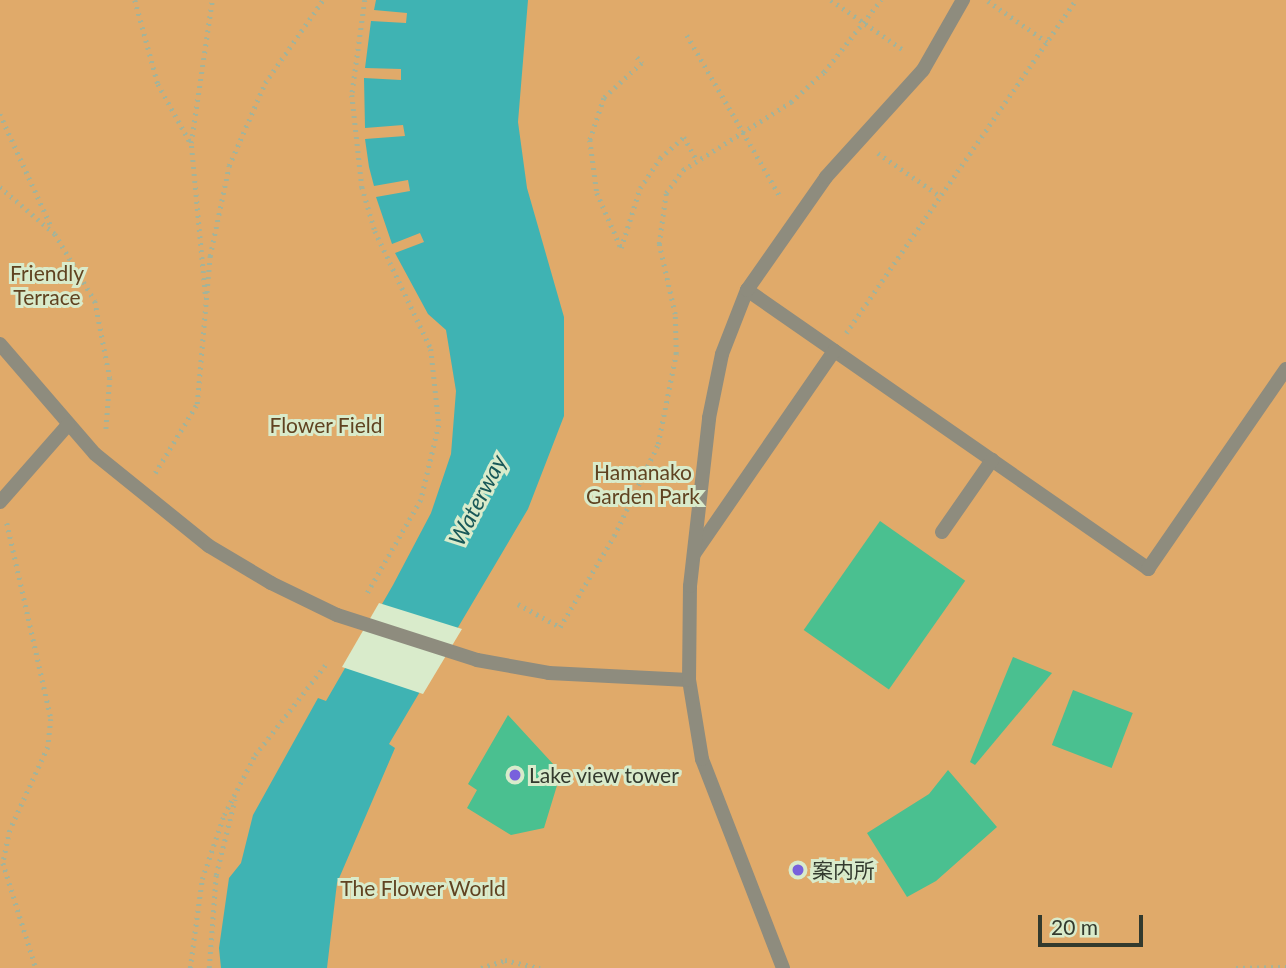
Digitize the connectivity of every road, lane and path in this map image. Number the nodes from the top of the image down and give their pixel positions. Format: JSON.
{"nodes":[{"id":1,"x":135,"y":0,"type":"edge"},
{"id":2,"x":212,"y":0,"type":"edge"},
{"id":3,"x":323,"y":0,"type":"edge"},
{"id":4,"x":365,"y":0,"type":"edge"},
{"id":5,"x":831,"y":0,"type":"edge"},
{"id":6,"x":881,"y":0,"type":"edge"},
{"id":7,"x":963,"y":0,"type":"edge"},
{"id":8,"x":987,"y":0,"type":"edge"},
{"id":9,"x":1076,"y":0,"type":"edge"},
{"id":10,"x":865,"y":24,"type":"junction"},
{"id":11,"x":687,"y":35,"type":"dead end"},
{"id":12,"x":1048,"y":42,"type":"junction"},
{"id":13,"x":637,"y":57,"type":"dead end"},
{"id":14,"x":925,"y":65,"type":"junction"},
{"id":15,"x":0,"y":114,"type":"edge"},
{"id":16,"x":743,"y":133,"type":"junction"},
{"id":17,"x":860,"y":140,"type":"junction"},
{"id":18,"x":191,"y":143,"type":"junction"},
{"id":19,"x":698,"y":160,"type":"junction"},
{"id":20,"x":0,"y":187,"type":"edge"},
{"id":21,"x":940,"y":196,"type":"junction"},
{"id":22,"x":794,"y":220,"type":"junction"},
{"id":23,"x":55,"y":234,"type":"junction"},
{"id":24,"x":747,"y":290,"type":"junction"},
{"id":25,"x":207,"y":302,"type":"junction"},
{"id":26,"x":0,"y":344,"type":"edge"},
{"id":27,"x":834,"y":351,"type":"junction"},
{"id":28,"x":1286,"y":369,"type":"edge"},
{"id":29,"x":68,"y":425,"type":"junction"},
{"id":30,"x":99,"y":458,"type":"junction"},
{"id":31,"x":992,"y":460,"type":"junction"},
{"id":32,"x":140,"y":494,"type":"junction"},
{"id":33,"x":1,"y":501,"type":"edge"},
{"id":34,"x":942,"y":532,"type":"dead end"},
{"id":35,"x":693,"y":556,"type":"junction"},
{"id":36,"x":368,"y":594,"type":"dead end"},
{"id":37,"x":518,"y":604,"type":"dead end"},
{"id":38,"x":327,"y":664,"type":"dead end"},
{"id":39,"x":689,"y":680,"type":"junction"},
{"id":40,"x":239,"y":784,"type":"junction"},
{"id":41,"x":1286,"y":967,"type":"edge"},
{"id":42,"x":36,"y":968,"type":"edge"},
{"id":43,"x":190,"y":968,"type":"edge"},
{"id":44,"x":209,"y":968,"type":"edge"},
{"id":45,"x":481,"y":968,"type":"edge"},
{"id":46,"x":540,"y":968,"type":"edge"},
{"id":47,"x":783,"y":968,"type":"edge"},
{"id":48,"x":1236,"y":968,"type":"edge"}],
"edges":[{"from":1,"to":18,"type":"path"},
{"from":2,"to":18,"type":"path"},
{"from":3,"to":25,"type":"path"},
{"from":4,"to":36,"type":"path"},
{"from":5,"to":10,"type":"path"},
{"from":6,"to":10,"type":"path"},
{"from":7,"to":14,"type":"lane"},
{"from":8,"to":12,"type":"path"},
{"from":9,"to":12,"type":"path"},
{"from":10,"to":14,"type":"path"},
{"from":10,"to":16,"type":"path"},
{"from":11,"to":16,"type":"path"},
{"from":12,"to":21,"type":"path"},
{"from":13,"to":19,"type":"path"},
{"from":14,"to":17,"type":"lane"},
{"from":15,"to":23,"type":"path"},
{"from":16,"to":19,"type":"path"},
{"from":16,"to":22,"type":"path"},
{"from":17,"to":21,"type":"path"},
{"from":17,"to":22,"type":"lane"},
{"from":18,"to":25,"type":"path"},
{"from":19,"to":37,"type":"path"},
{"from":20,"to":23,"type":"path"},
{"from":21,"to":27,"type":"path"},
{"from":22,"to":24,"type":"lane"},
{"from":23,"to":30,"type":"path"},
{"from":24,"to":27,"type":"lane"},
{"from":24,"to":35,"type":"lane"},
{"from":25,"to":32,"type":"path"},
{"from":26,"to":29,"type":"lane"},
{"from":27,"to":31,"type":"lane"},
{"from":27,"to":35,"type":"lane"},
{"from":28,"to":31,"type":"lane"},
{"from":29,"to":30,"type":"lane"},
{"from":29,"to":33,"type":"lane"},
{"from":30,"to":32,"type":"lane"},
{"from":31,"to":34,"type":"lane"},
{"from":32,"to":39,"type":"lane"},
{"from":33,"to":42,"type":"path"},
{"from":35,"to":39,"type":"lane"},
{"from":38,"to":40,"type":"path"},
{"from":39,"to":47,"type":"lane"},
{"from":40,"to":43,"type":"path"},
{"from":40,"to":44,"type":"path"},
{"from":41,"to":48,"type":"path"},
{"from":45,"to":46,"type":"path"}]}
